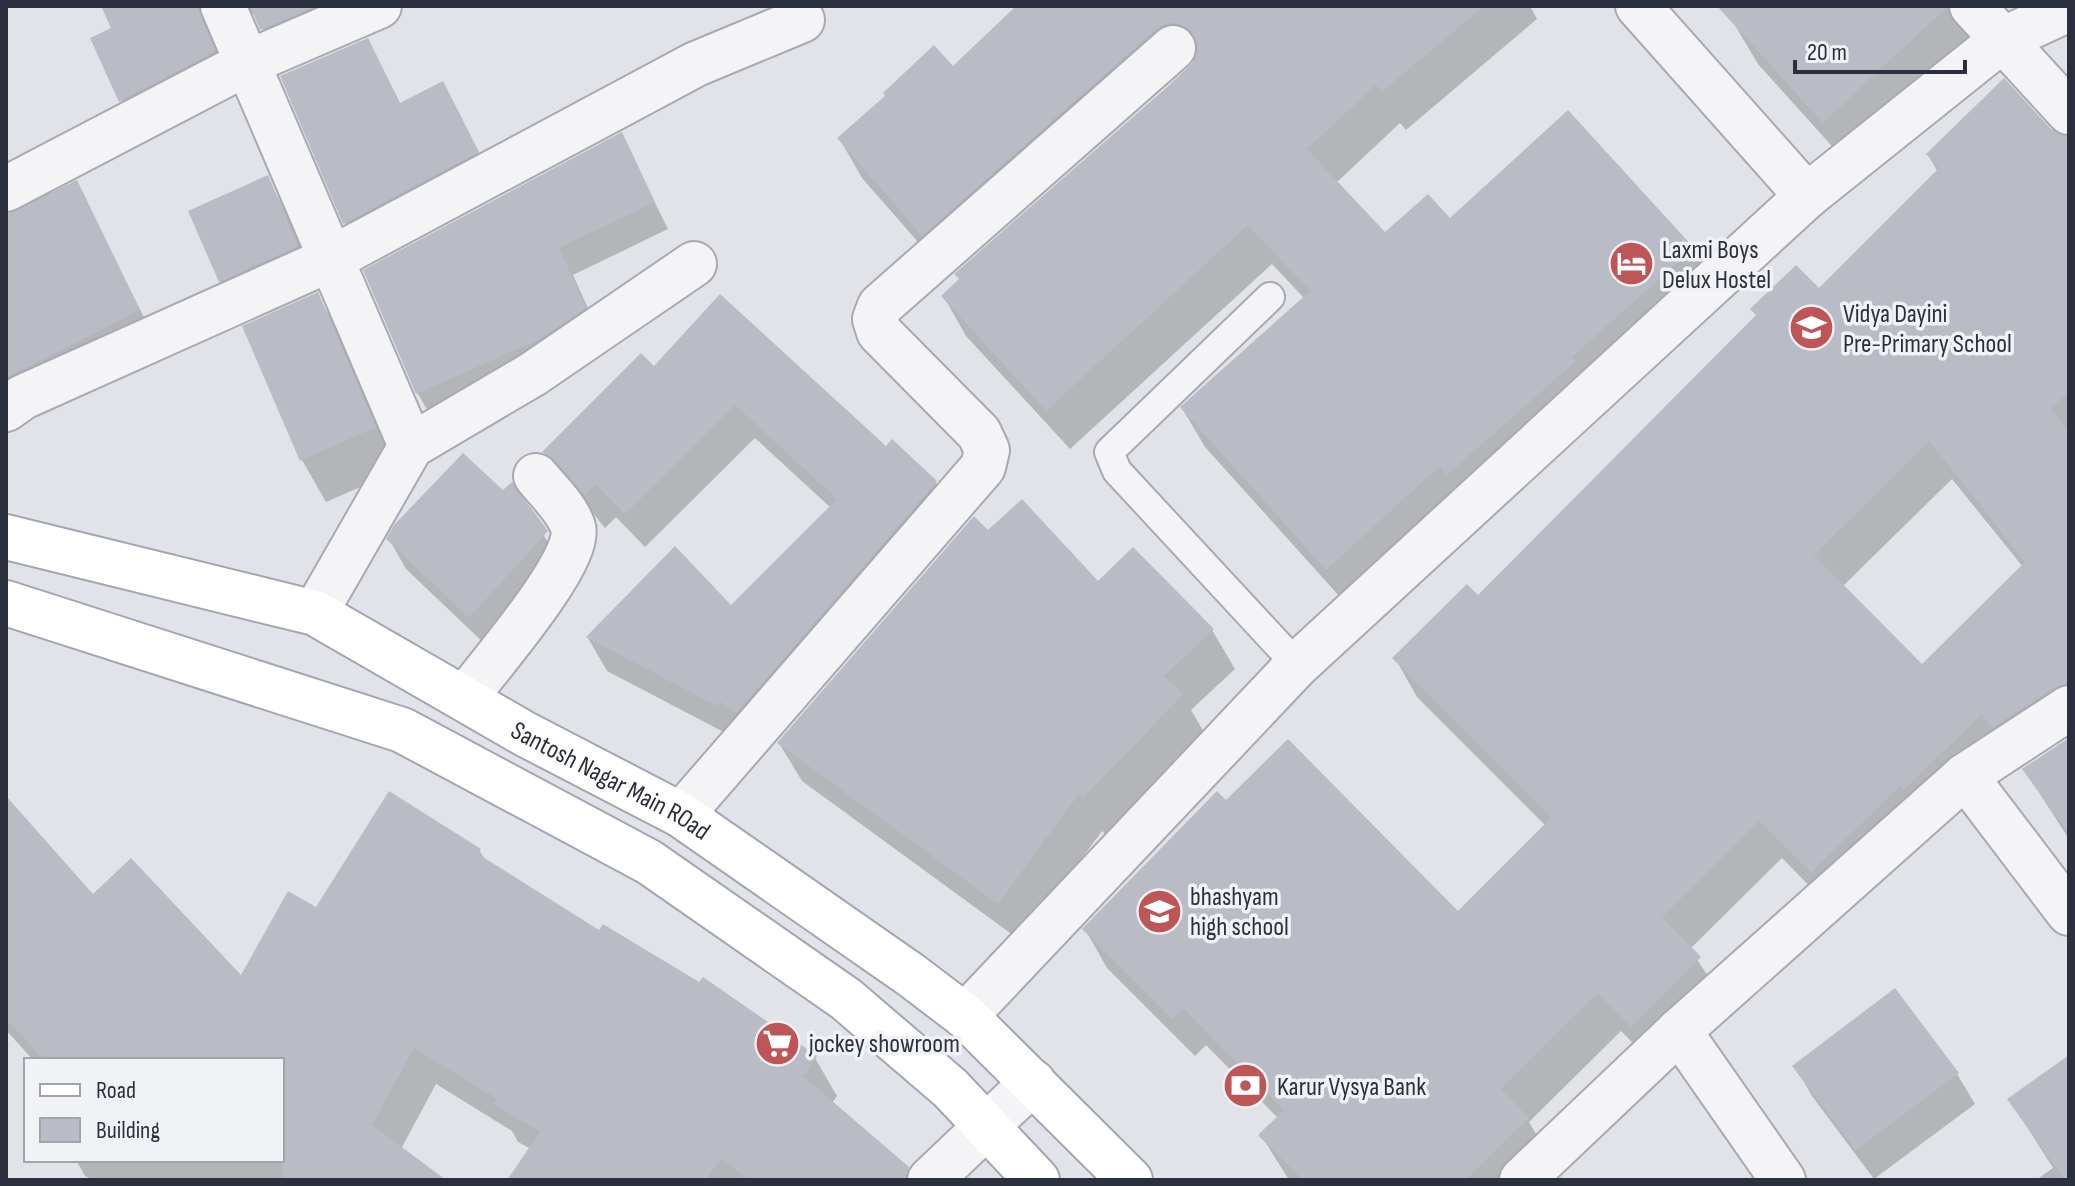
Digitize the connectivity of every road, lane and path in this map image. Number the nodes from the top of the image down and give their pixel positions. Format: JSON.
{"nodes":[{"id":1,"x":223,"y":6,"type":"edge"},
{"id":2,"x":379,"y":6,"type":"edge"},
{"id":3,"x":795,"y":6,"type":"edge"},
{"id":4,"x":1638,"y":6,"type":"edge"},
{"id":5,"x":1972,"y":6,"type":"edge"},
{"id":6,"x":2069,"y":9,"type":"edge"},
{"id":7,"x":2002,"y":40,"type":"junction"},
{"id":8,"x":1173,"y":48,"type":"dead end"},
{"id":9,"x":249,"y":62,"type":"junction"},
{"id":10,"x":2069,"y":112,"type":"edge"},
{"id":11,"x":6,"y":189,"type":"edge"},
{"id":12,"x":1807,"y":196,"type":"junction"},
{"id":13,"x":333,"y":258,"type":"junction"},
{"id":14,"x":694,"y":264,"type":"dead end"},
{"id":15,"x":1270,"y":297,"type":"dead end"},
{"id":16,"x":6,"y":409,"type":"edge"},
{"id":17,"x":411,"y":446,"type":"junction"},
{"id":18,"x":536,"y":476,"type":"dead end"},
{"id":19,"x":6,"y":537,"type":"edge"},
{"id":20,"x":6,"y":603,"type":"edge"},
{"id":21,"x":315,"y":613,"type":"junction"},
{"id":22,"x":1297,"y":665,"type":"junction"},
{"id":23,"x":465,"y":698,"type":"junction"},
{"id":24,"x":2069,"y":708,"type":"edge"},
{"id":25,"x":1965,"y":776,"type":"junction"},
{"id":26,"x":681,"y":815,"type":"junction"},
{"id":27,"x":2069,"y":913,"type":"edge"},
{"id":28,"x":965,"y":1016,"type":"junction"},
{"id":29,"x":1679,"y":1031,"type":"junction"},
{"id":30,"x":1033,"y":1082,"type":"junction"},
{"id":31,"x":986,"y":1123,"type":"junction"},
{"id":32,"x":930,"y":1180,"type":"edge"},
{"id":33,"x":1037,"y":1180,"type":"edge"},
{"id":34,"x":1130,"y":1180,"type":"edge"},
{"id":35,"x":1522,"y":1180,"type":"edge"},
{"id":36,"x":1783,"y":1180,"type":"edge"}],
"edges":[{"from":1,"to":9,"type":"street"},
{"from":2,"to":9,"type":"street"},
{"from":3,"to":13,"type":"street"},
{"from":4,"to":12,"type":"street"},
{"from":5,"to":7,"type":"street"},
{"from":6,"to":7,"type":"street"},
{"from":7,"to":10,"type":"street"},
{"from":7,"to":12,"type":"street"},
{"from":8,"to":26,"type":"street"},
{"from":9,"to":11,"type":"street"},
{"from":9,"to":13,"type":"street"},
{"from":12,"to":22,"type":"street"},
{"from":13,"to":16,"type":"street"},
{"from":13,"to":17,"type":"street"},
{"from":14,"to":17,"type":"street"},
{"from":15,"to":22,"type":"lane"},
{"from":17,"to":21,"type":"street"},
{"from":18,"to":23,"type":"street"},
{"from":19,"to":21,"type":"main road","name":"Santosh Nagar Main ROad"},
{"from":20,"to":31,"type":"main road","name":"Santosh Nagar Main ROad"},
{"from":21,"to":23,"type":"main road","name":"Santosh Nagar Main ROad"},
{"from":22,"to":28,"type":"street"},
{"from":23,"to":26,"type":"main road","name":"Santosh Nagar Main ROad"},
{"from":24,"to":25,"type":"street"},
{"from":25,"to":27,"type":"street"},
{"from":25,"to":29,"type":"street"},
{"from":26,"to":28,"type":"main road","name":"Santosh Nagar Main ROad"},
{"from":28,"to":30,"type":"main road","name":"Santosh Nagar Main ROad"},
{"from":29,"to":35,"type":"street"},
{"from":29,"to":36,"type":"street"},
{"from":30,"to":31,"type":"street"},
{"from":30,"to":34,"type":"main road","name":"Santosh Nagar Main ROad"},
{"from":31,"to":32,"type":"street"},
{"from":31,"to":33,"type":"main road","name":"Santosh Nagar Main ROad"}]}
